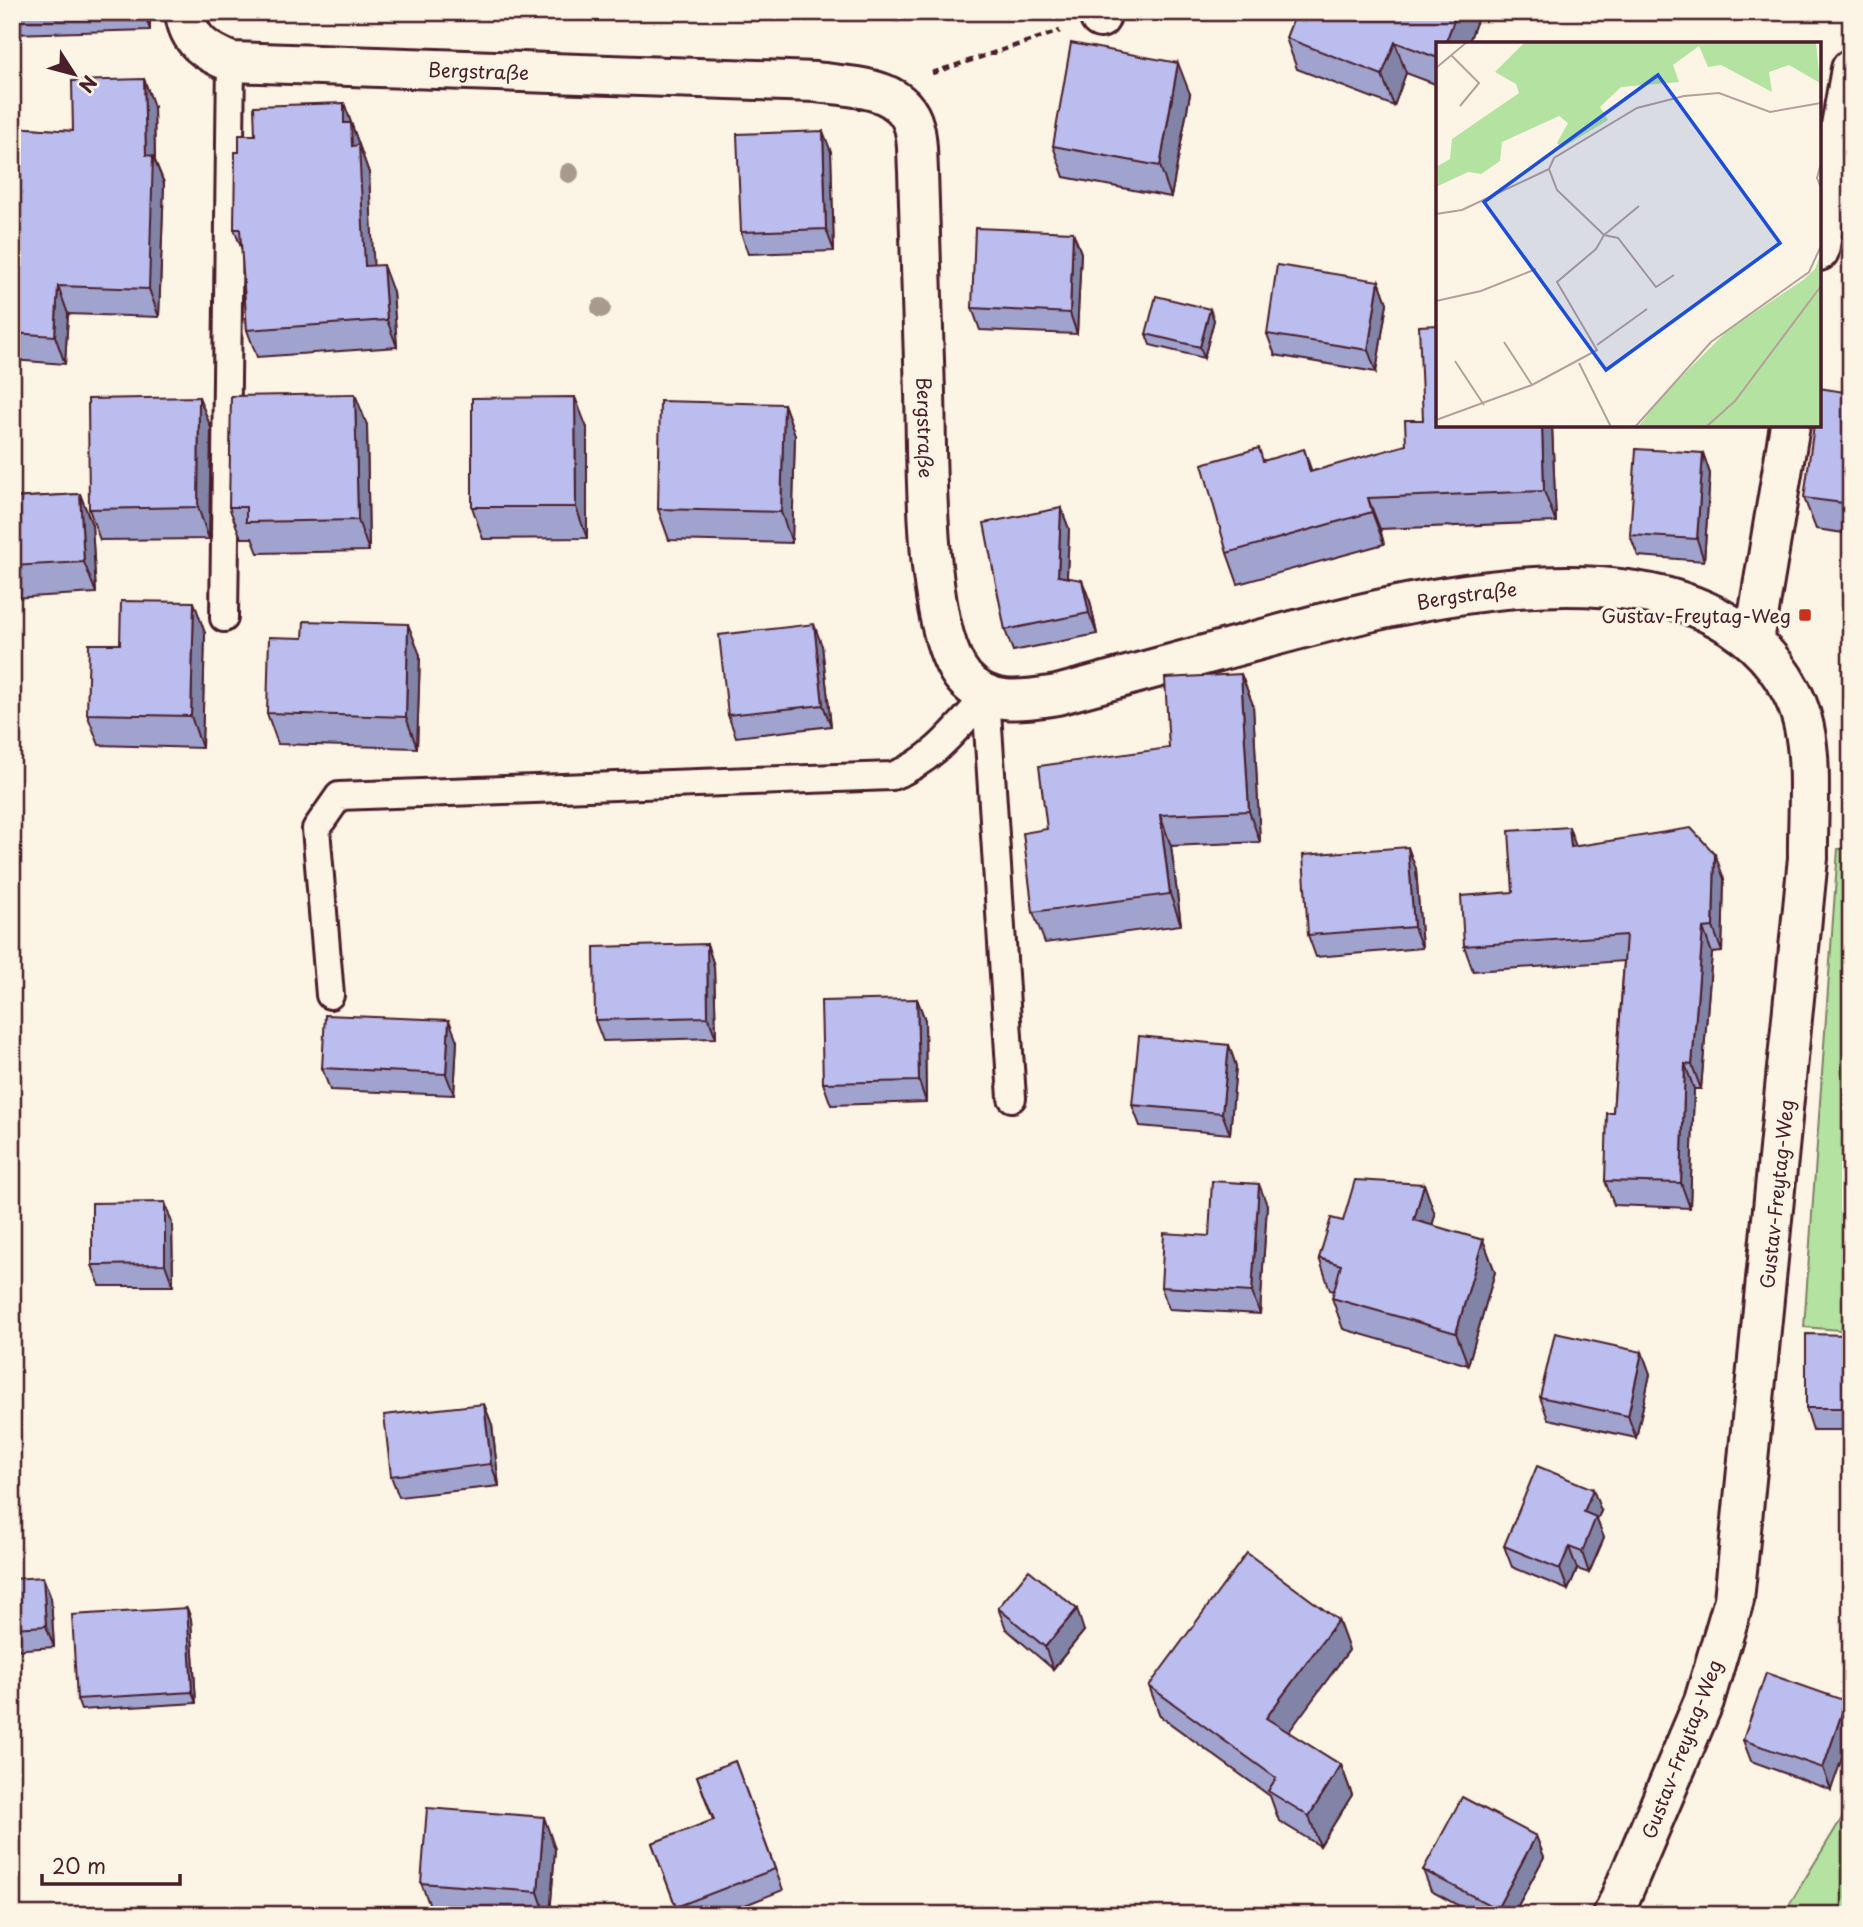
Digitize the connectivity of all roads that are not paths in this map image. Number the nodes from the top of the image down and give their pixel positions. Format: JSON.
{"nodes":[{"id":1,"x":185,"y":12,"type":"edge"},
{"id":2,"x":231,"y":62,"type":"junction"},
{"id":3,"x":1851,"y":69,"type":"edge"},
{"id":4,"x":1821,"y":240,"type":"edge"},
{"id":5,"x":1790,"y":427,"type":"edge"},
{"id":6,"x":224,"y":618,"type":"dead end"},
{"id":7,"x":1754,"y":641,"type":"junction"},
{"id":8,"x":986,"y":696,"type":"junction"},
{"id":9,"x":330,"y":995,"type":"dead end"},
{"id":10,"x":1012,"y":1098,"type":"dead end"},
{"id":11,"x":1613,"y":1915,"type":"edge"}],
"edges":[{"from":1,"to":2,"type":"street","name":"Bergstraße"},
{"from":2,"to":6,"type":"lane"},
{"from":2,"to":8,"type":"street","name":"Bergstraße"},
{"from":3,"to":4,"type":"street"},
{"from":5,"to":7,"type":"street"},
{"from":7,"to":8,"type":"street","name":"Bergstraße"},
{"from":7,"to":11,"type":"street","name":"Gustav-Freytag-Weg"},
{"from":8,"to":9,"type":"lane"},
{"from":8,"to":10,"type":"lane"}]}
